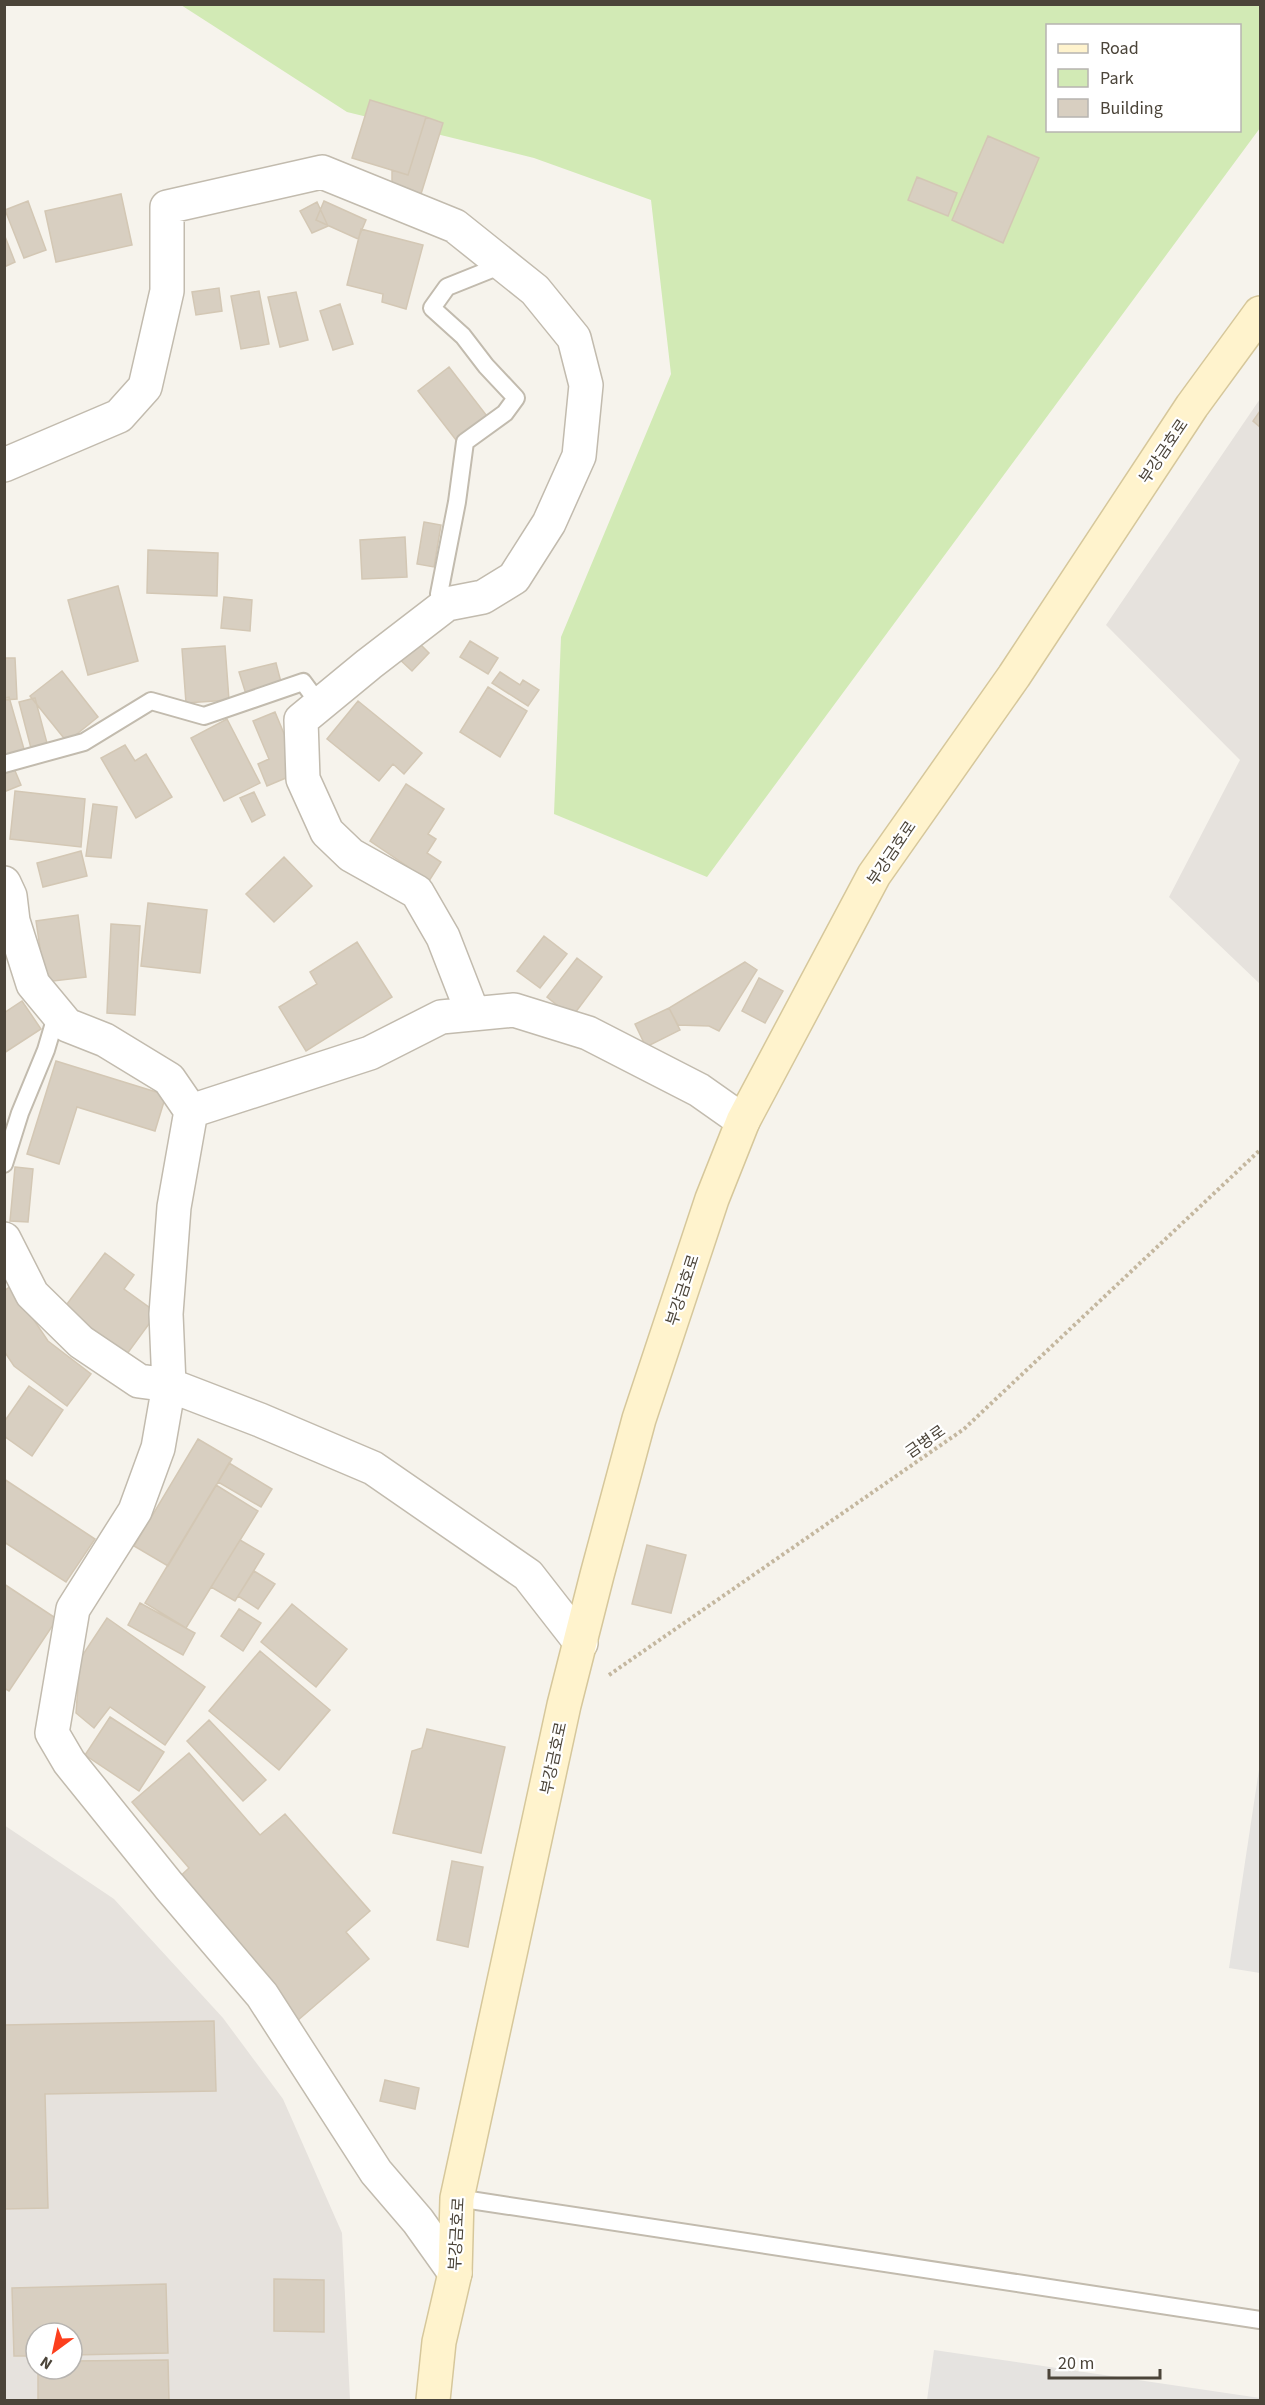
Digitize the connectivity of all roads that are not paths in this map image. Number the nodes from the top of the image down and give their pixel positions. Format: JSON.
{"nodes":[{"id":1,"x":502,"y":265,"type":"junction"},
{"id":2,"x":1260,"y":313,"type":"edge"},
{"id":3,"x":4,"y":465,"type":"edge"},
{"id":4,"x":447,"y":604,"type":"junction"},
{"id":5,"x":320,"y":705,"type":"junction"},
{"id":6,"x":4,"y":764,"type":"edge"},
{"id":7,"x":6,"y":892,"type":"edge"},
{"id":8,"x":57,"y":1013,"type":"junction"},
{"id":9,"x":473,"y":1014,"type":"junction"},
{"id":10,"x":191,"y":1111,"type":"junction"},
{"id":11,"x":743,"y":1121,"type":"junction"},
{"id":12,"x":4,"y":1164,"type":"edge"},
{"id":13,"x":4,"y":1239,"type":"edge"},
{"id":14,"x":169,"y":1384,"type":"junction"},
{"id":15,"x":581,"y":1643,"type":"junction"},
{"id":16,"x":457,"y":2198,"type":"junction"},
{"id":17,"x":455,"y":2272,"type":"junction"},
{"id":18,"x":1260,"y":2320,"type":"edge"},
{"id":19,"x":433,"y":2400,"type":"edge"}],
"edges":[{"from":1,"to":3,"type":"street"},
{"from":1,"to":4,"type":"street"},
{"from":1,"to":4,"type":"lane"},
{"from":2,"to":11,"type":"street","name":"부강금호로"},
{"from":4,"to":5,"type":"street"},
{"from":5,"to":6,"type":"lane"},
{"from":5,"to":9,"type":"street"},
{"from":7,"to":8,"type":"street"},
{"from":8,"to":10,"type":"street"},
{"from":8,"to":12,"type":"lane"},
{"from":9,"to":10,"type":"street"},
{"from":9,"to":11,"type":"street"},
{"from":10,"to":14,"type":"street"},
{"from":11,"to":15,"type":"street","name":"부강금호로"},
{"from":13,"to":14,"type":"street"},
{"from":14,"to":15,"type":"street"},
{"from":14,"to":17,"type":"street"},
{"from":15,"to":16,"type":"street","name":"부강금호로"},
{"from":16,"to":17,"type":"street","name":"부강금호로"},
{"from":16,"to":18,"type":"lane"},
{"from":17,"to":19,"type":"street","name":"부강금호로"}]}
